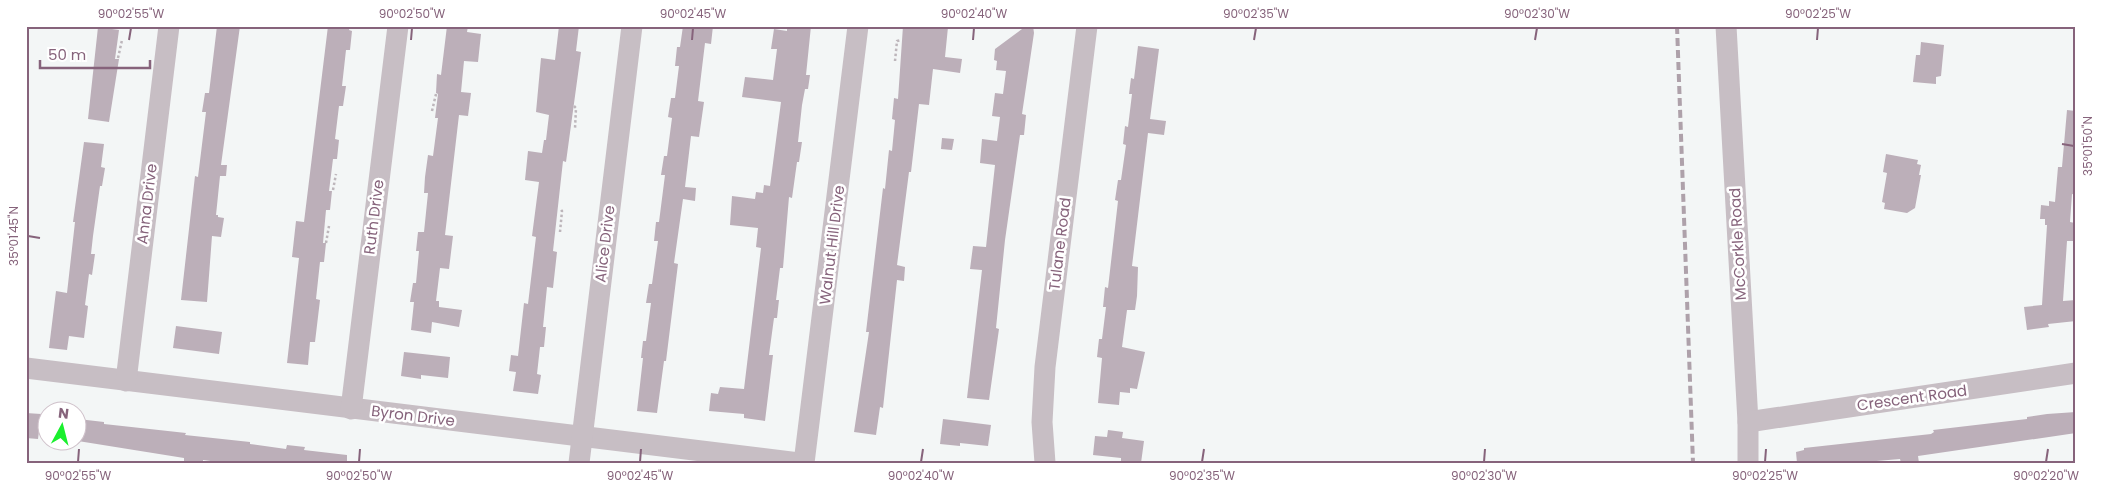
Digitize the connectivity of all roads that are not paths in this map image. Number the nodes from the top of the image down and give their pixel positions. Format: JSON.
{"nodes":[{"id":1,"x":169,"y":26,"type":"edge"},
{"id":2,"x":398,"y":26,"type":"edge"},
{"id":3,"x":632,"y":26,"type":"edge"},
{"id":4,"x":858,"y":26,"type":"edge"},
{"id":5,"x":1087,"y":26,"type":"edge"},
{"id":6,"x":1726,"y":26,"type":"edge"},
{"id":7,"x":26,"y":368,"type":"edge"},
{"id":8,"x":2076,"y":373,"type":"edge"},
{"id":9,"x":126,"y":381,"type":"junction"},
{"id":10,"x":351,"y":409,"type":"junction"},
{"id":11,"x":1748,"y":422,"type":"junction"},
{"id":12,"x":582,"y":437,"type":"junction"},
{"id":13,"x":579,"y":463,"type":"edge"},
{"id":14,"x":799,"y":463,"type":"edge"},
{"id":15,"x":804,"y":463,"type":"edge"},
{"id":16,"x":1045,"y":463,"type":"edge"},
{"id":17,"x":1748,"y":463,"type":"edge"}],
"edges":[{"from":1,"to":9,"type":"street","name":"Anna Drive"},
{"from":2,"to":10,"type":"street","name":"Ruth Drive"},
{"from":3,"to":12,"type":"street","name":"Alice Drive"},
{"from":4,"to":15,"type":"street","name":"Walnut Hill Drive"},
{"from":5,"to":16,"type":"street","name":"Tulane Road"},
{"from":6,"to":11,"type":"street","name":"McCorkle Road"},
{"from":7,"to":9,"type":"street","name":"Byron Drive"},
{"from":8,"to":11,"type":"street","name":"Crescent Road"},
{"from":9,"to":10,"type":"street","name":"Byron Drive"},
{"from":10,"to":12,"type":"street","name":"Byron Drive"},
{"from":11,"to":17,"type":"street","name":"McCorkle Road"},
{"from":12,"to":13,"type":"street","name":"Alice Drive"},
{"from":12,"to":14,"type":"street","name":"Byron Drive"}]}
